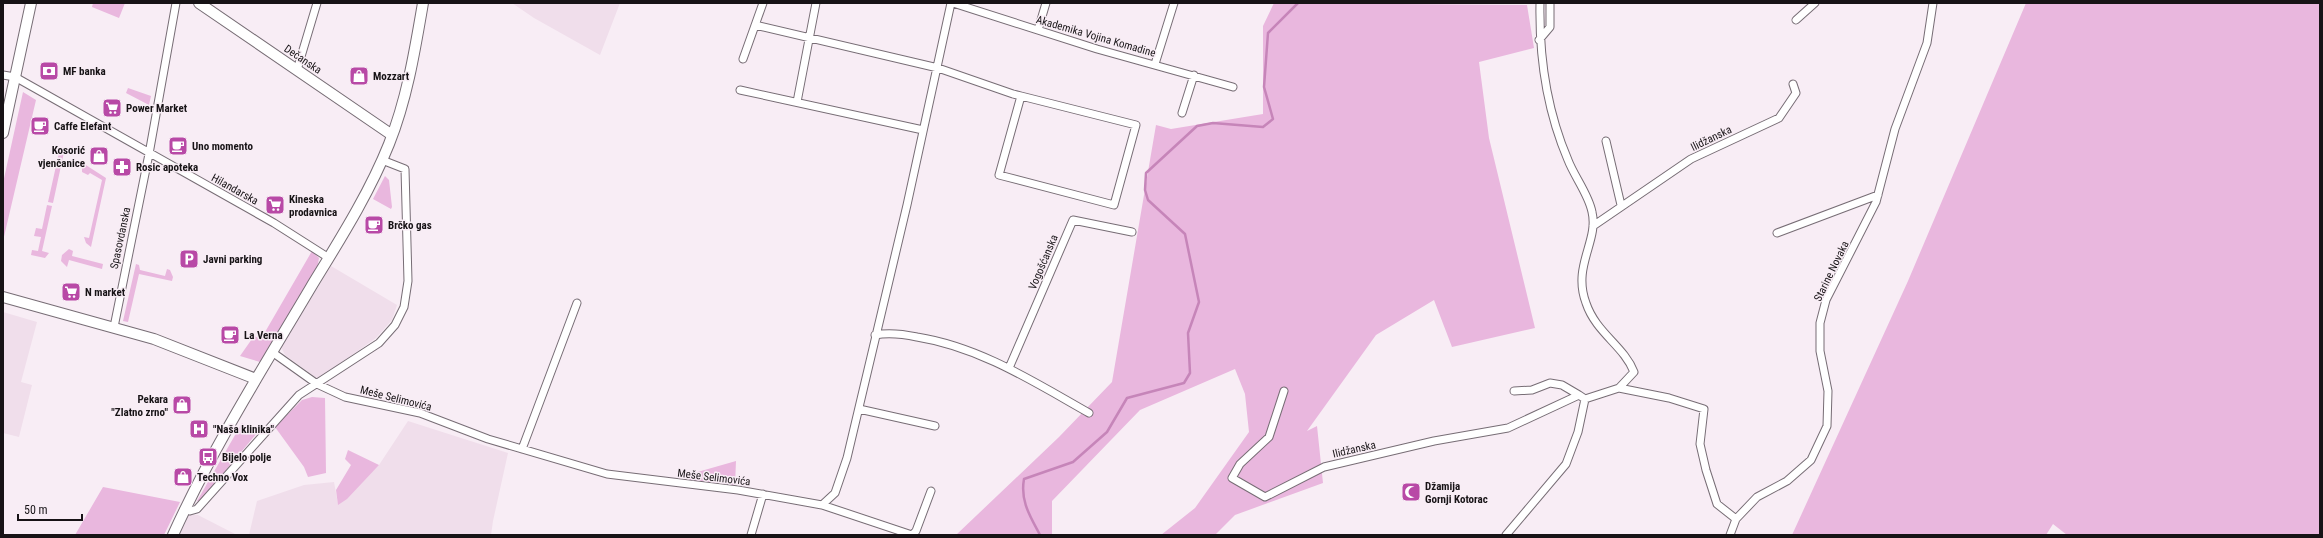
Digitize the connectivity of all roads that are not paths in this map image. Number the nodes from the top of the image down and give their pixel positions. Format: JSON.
{"nodes":[{"id":1,"x":31,"y":3,"type":"edge"},
{"id":2,"x":176,"y":3,"type":"edge"},
{"id":3,"x":199,"y":3,"type":"edge"},
{"id":4,"x":317,"y":3,"type":"edge"},
{"id":5,"x":424,"y":3,"type":"edge"},
{"id":6,"x":763,"y":3,"type":"edge"},
{"id":7,"x":816,"y":3,"type":"edge"},
{"id":8,"x":952,"y":3,"type":"edge"},
{"id":9,"x":1046,"y":3,"type":"edge"},
{"id":10,"x":1174,"y":3,"type":"edge"},
{"id":11,"x":1540,"y":3,"type":"edge"},
{"id":12,"x":1550,"y":3,"type":"edge"},
{"id":13,"x":1815,"y":3,"type":"edge"},
{"id":14,"x":1933,"y":3,"type":"edge"},
{"id":15,"x":1796,"y":20,"type":"dead end"},
{"id":16,"x":755,"y":25,"type":"junction"},
{"id":17,"x":1038,"y":30,"type":"junction"},
{"id":18,"x":808,"y":39,"type":"junction"},
{"id":19,"x":1539,"y":40,"type":"junction"},
{"id":20,"x":743,"y":59,"type":"dead end"},
{"id":21,"x":1155,"y":64,"type":"junction"},
{"id":22,"x":938,"y":68,"type":"junction"},
{"id":23,"x":297,"y":70,"type":"junction"},
{"id":24,"x":3,"y":75,"type":"edge"},
{"id":25,"x":1194,"y":75,"type":"junction"},
{"id":26,"x":15,"y":78,"type":"junction"},
{"id":27,"x":1793,"y":84,"type":"dead end"},
{"id":28,"x":1233,"y":86,"type":"dead end"},
{"id":29,"x":740,"y":90,"type":"dead end"},
{"id":30,"x":1021,"y":96,"type":"junction"},
{"id":31,"x":797,"y":102,"type":"junction"},
{"id":32,"x":1182,"y":113,"type":"dead end"},
{"id":33,"x":923,"y":130,"type":"junction"},
{"id":34,"x":3,"y":133,"type":"edge"},
{"id":35,"x":392,"y":135,"type":"junction"},
{"id":36,"x":1606,"y":141,"type":"dead end"},
{"id":37,"x":149,"y":154,"type":"junction"},
{"id":38,"x":382,"y":160,"type":"junction"},
{"id":39,"x":1878,"y":194,"type":"junction"},
{"id":40,"x":1621,"y":204,"type":"junction"},
{"id":41,"x":1592,"y":226,"type":"junction"},
{"id":42,"x":1132,"y":232,"type":"dead end"},
{"id":43,"x":1777,"y":232,"type":"dead end"},
{"id":44,"x":329,"y":258,"type":"junction"},
{"id":45,"x":3,"y":297,"type":"edge"},
{"id":46,"x":577,"y":303,"type":"dead end"},
{"id":47,"x":114,"y":327,"type":"junction"},
{"id":48,"x":875,"y":335,"type":"junction"},
{"id":49,"x":272,"y":352,"type":"junction"},
{"id":50,"x":1009,"y":368,"type":"junction"},
{"id":51,"x":256,"y":379,"type":"junction"},
{"id":52,"x":317,"y":384,"type":"junction"},
{"id":53,"x":1620,"y":388,"type":"junction"},
{"id":54,"x":1284,"y":391,"type":"dead end"},
{"id":55,"x":1514,"y":391,"type":"dead end"},
{"id":56,"x":1582,"y":397,"type":"junction"},
{"id":57,"x":859,"y":408,"type":"junction"},
{"id":58,"x":1089,"y":413,"type":"dead end"},
{"id":59,"x":935,"y":426,"type":"dead end"},
{"id":60,"x":522,"y":449,"type":"junction"},
{"id":61,"x":931,"y":491,"type":"dead end"},
{"id":62,"x":763,"y":494,"type":"junction"},
{"id":63,"x":822,"y":505,"type":"junction"},
{"id":64,"x":184,"y":509,"type":"junction"},
{"id":65,"x":1736,"y":519,"type":"junction"},
{"id":66,"x":173,"y":535,"type":"edge"},
{"id":67,"x":752,"y":535,"type":"edge"},
{"id":68,"x":1506,"y":535,"type":"edge"},
{"id":69,"x":1730,"y":535,"type":"edge"}],
"edges":[{"from":1,"to":26,"type":"street"},
{"from":2,"to":37,"type":"street","name":"Spasovdanska"},
{"from":3,"to":23,"type":"street","name":"Dečanska"},
{"from":4,"to":23,"type":"street"},
{"from":5,"to":35,"type":"street"},
{"from":6,"to":16,"type":"street"},
{"from":7,"to":18,"type":"street"},
{"from":8,"to":17,"type":"street","name":"Akademika Vojina Komadine"},
{"from":8,"to":22,"type":"street","name":"Akademika Vojina Komadine"},
{"from":9,"to":17,"type":"street"},
{"from":10,"to":21,"type":"street"},
{"from":11,"to":19,"type":"street","name":"Ilidžanska"},
{"from":12,"to":19,"type":"street"},
{"from":13,"to":15,"type":"street"},
{"from":14,"to":39,"type":"street","name":"Starine Novaka"},
{"from":16,"to":18,"type":"street"},
{"from":16,"to":20,"type":"street"},
{"from":17,"to":21,"type":"street","name":"Akademika Vojina Komadine"},
{"from":18,"to":22,"type":"street"},
{"from":18,"to":31,"type":"street"},
{"from":19,"to":41,"type":"street","name":"Ilidžanska"},
{"from":21,"to":25,"type":"street","name":"Akademika Vojina Komadine"},
{"from":22,"to":30,"type":"street"},
{"from":22,"to":33,"type":"street","name":"Akademika Vojina Komadine"},
{"from":23,"to":35,"type":"street","name":"Dečanska"},
{"from":24,"to":26,"type":"street","name":"Hilandarska"},
{"from":25,"to":28,"type":"street","name":"Akademika Vojina Komadine"},
{"from":25,"to":32,"type":"street"},
{"from":26,"to":34,"type":"street"},
{"from":26,"to":37,"type":"street","name":"Hilandarska"},
{"from":27,"to":40,"type":"street","name":"Ilidžanska"},
{"from":29,"to":31,"type":"street"},
{"from":30,"to":30,"type":"street"},
{"from":31,"to":33,"type":"street"},
{"from":33,"to":48,"type":"street","name":"Akademika Vojina Komadine"},
{"from":35,"to":38,"type":"street"},
{"from":36,"to":40,"type":"street"},
{"from":37,"to":44,"type":"street","name":"Hilandarska"},
{"from":37,"to":47,"type":"street","name":"Spasovdanska"},
{"from":38,"to":44,"type":"street"},
{"from":38,"to":52,"type":"street"},
{"from":39,"to":43,"type":"street"},
{"from":39,"to":65,"type":"street","name":"Starine Novaka"},
{"from":40,"to":41,"type":"street","name":"Ilidžanska"},
{"from":41,"to":53,"type":"street","name":"Ilidžanska"},
{"from":42,"to":50,"type":"street","name":"Vogošćanska"},
{"from":44,"to":49,"type":"street"},
{"from":45,"to":47,"type":"street"},
{"from":46,"to":60,"type":"street"},
{"from":47,"to":51,"type":"street"},
{"from":48,"to":50,"type":"street"},
{"from":48,"to":57,"type":"street"},
{"from":49,"to":51,"type":"street"},
{"from":49,"to":52,"type":"street","name":"Meše Selimovića"},
{"from":50,"to":58,"type":"street"},
{"from":51,"to":64,"type":"street"},
{"from":52,"to":60,"type":"street","name":"Meše Selimovića"},
{"from":52,"to":64,"type":"street"},
{"from":53,"to":56,"type":"street","name":"Ilidžanska"},
{"from":53,"to":65,"type":"street","name":"Ilidžanska"},
{"from":54,"to":56,"type":"street","name":"Ilidžanska"},
{"from":55,"to":56,"type":"street"},
{"from":56,"to":68,"type":"street"},
{"from":57,"to":59,"type":"street"},
{"from":57,"to":63,"type":"street"},
{"from":60,"to":62,"type":"street","name":"Meše Selimovića"},
{"from":61,"to":63,"type":"street","name":"Meše Selimovića"},
{"from":62,"to":63,"type":"street","name":"Meše Selimovića"},
{"from":62,"to":67,"type":"street","name":"Meše Selimovića"},
{"from":64,"to":66,"type":"street"},
{"from":65,"to":69,"type":"street","name":"Starine Novaka"}]}
